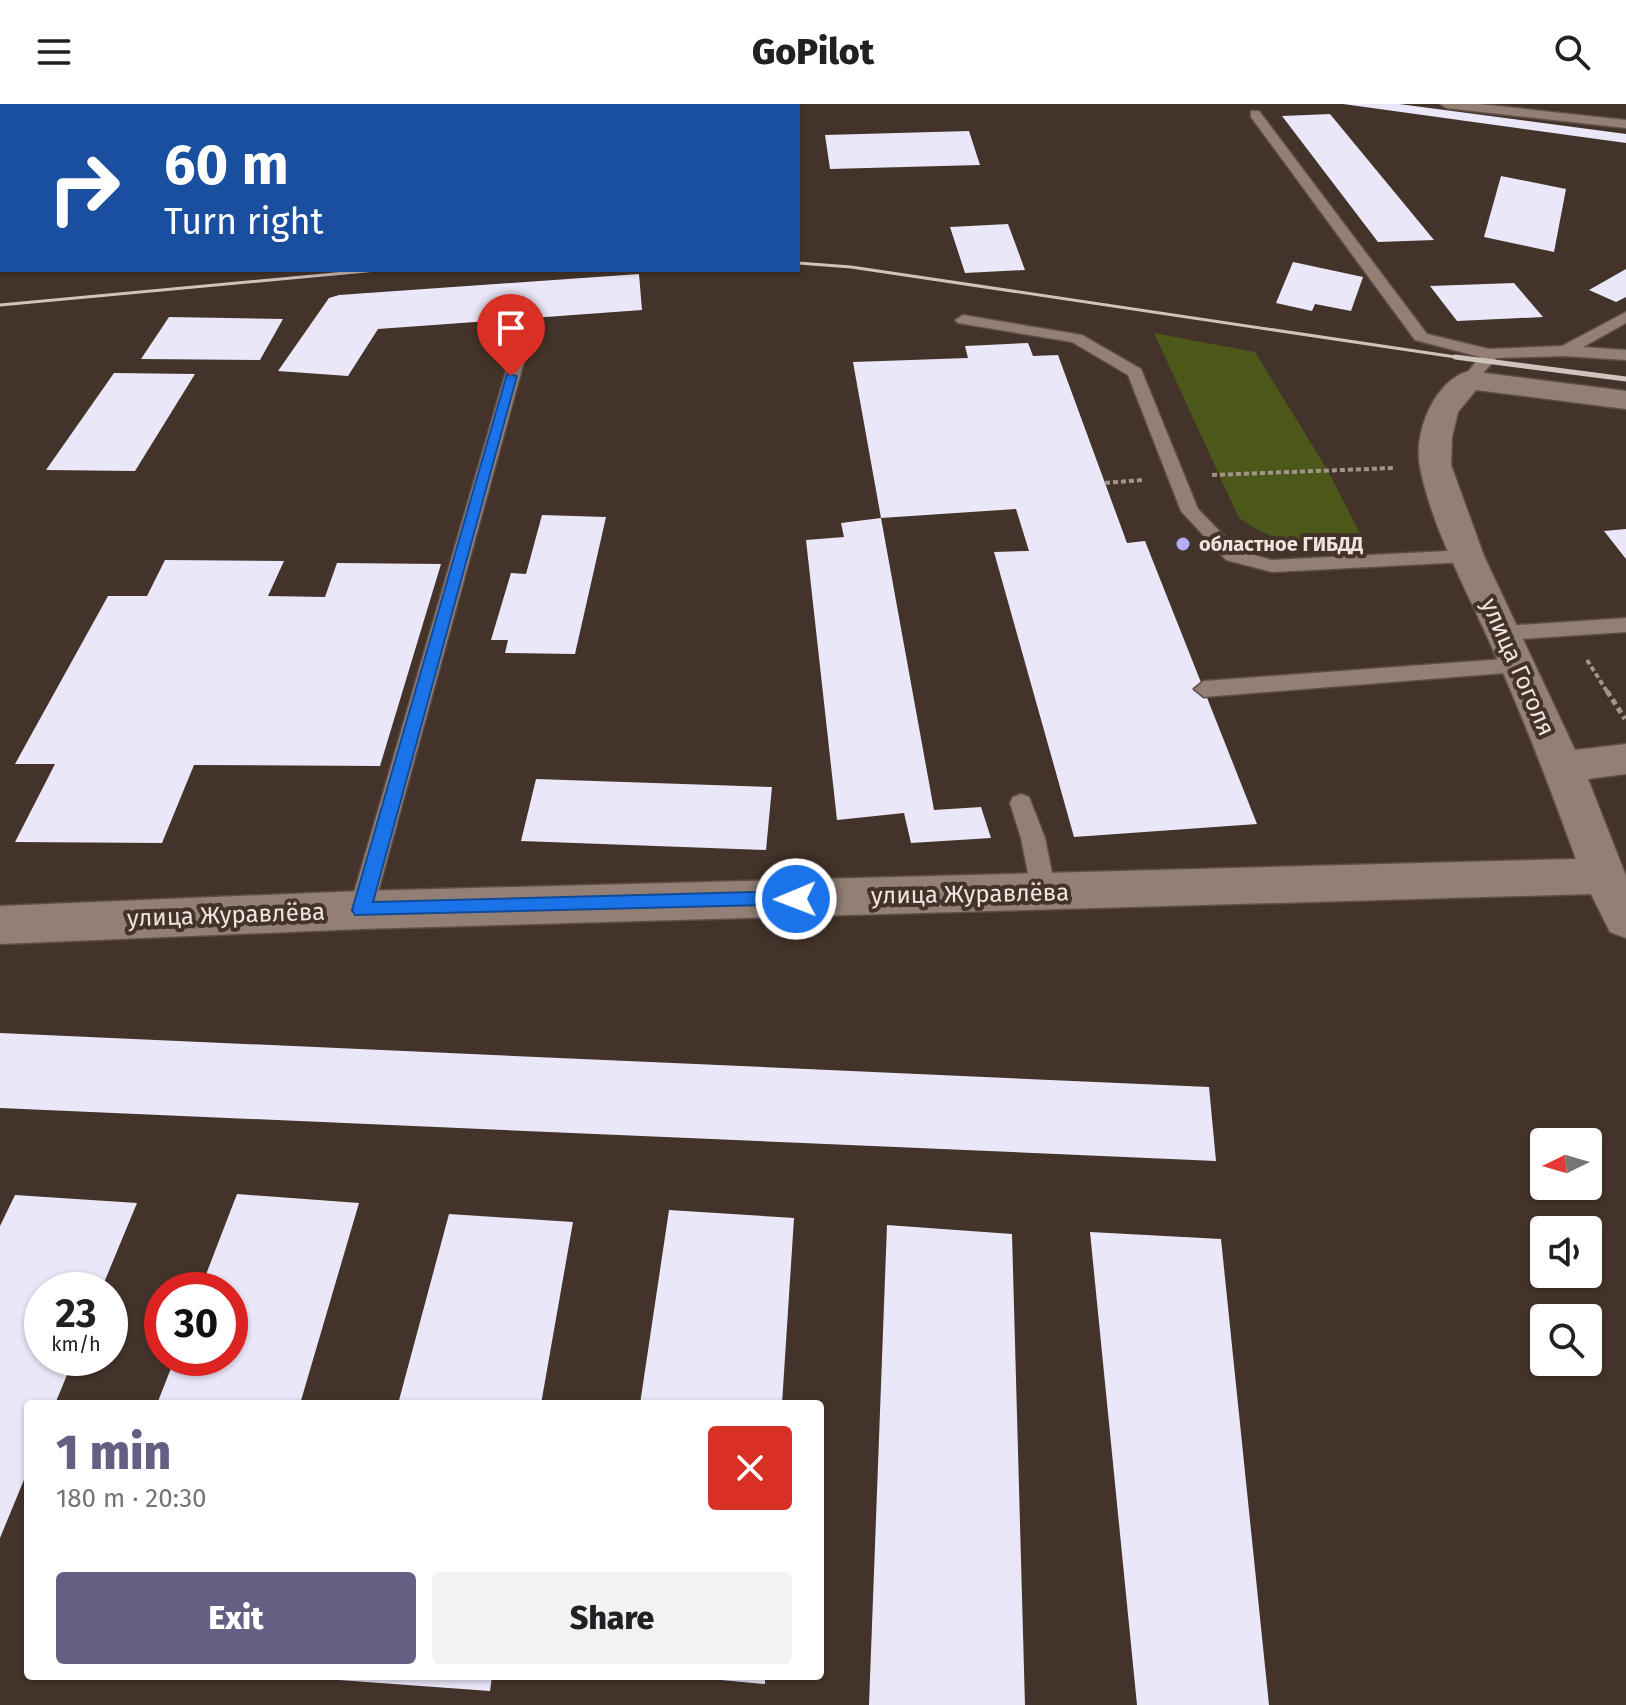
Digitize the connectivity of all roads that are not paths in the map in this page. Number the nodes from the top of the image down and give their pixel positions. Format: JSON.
{"nodes":[{"id":1,"x":1446,"y":104,"type":"edge"},
{"id":2,"x":1255,"y":114,"type":"dead end"},
{"id":3,"x":1626,"y":124,"type":"edge"},
{"id":4,"x":1626,"y":317,"type":"edge"},
{"id":5,"x":963,"y":320,"type":"dead end"},
{"id":6,"x":520,"y":347,"type":"dead end"},
{"id":7,"x":1564,"y":351,"type":"junction"},
{"id":8,"x":1489,"y":354,"type":"junction"},
{"id":9,"x":1626,"y":355,"type":"edge"},
{"id":10,"x":1469,"y":380,"type":"junction"},
{"id":11,"x":1626,"y":400,"type":"edge"},
{"id":12,"x":1467,"y":556,"type":"junction"},
{"id":13,"x":1626,"y":625,"type":"edge"},
{"id":14,"x":1511,"y":649,"type":"junction"},
{"id":15,"x":1204,"y":689,"type":"dead end"},
{"id":16,"x":1626,"y":759,"type":"edge"},
{"id":17,"x":1563,"y":767,"type":"junction"},
{"id":18,"x":1021,"y":803,"type":"dead end"},
{"id":19,"x":1604,"y":876,"type":"junction"},
{"id":20,"x":1044,"y":893,"type":"junction"},
{"id":21,"x":361,"y":910,"type":"junction"},
{"id":22,"x":1626,"y":919,"type":"edge"},
{"id":23,"x":0,"y":925,"type":"edge"}],
"edges":[{"from":1,"to":3,"type":"lane"},
{"from":2,"to":8,"type":"lane"},
{"from":4,"to":7,"type":"lane"},
{"from":5,"to":12,"type":"lane"},
{"from":6,"to":21,"type":"lane"},
{"from":7,"to":8,"type":"lane"},
{"from":7,"to":9,"type":"lane"},
{"from":8,"to":10,"type":"lane"},
{"from":10,"to":11,"type":"street"},
{"from":10,"to":12,"type":"street","name":"улица Гоголя"},
{"from":12,"to":14,"type":"street","name":"улица Гоголя"},
{"from":13,"to":14,"type":"lane"},
{"from":14,"to":15,"type":"lane"},
{"from":14,"to":17,"type":"street","name":"улица Гоголя"},
{"from":16,"to":17,"type":"street"},
{"from":17,"to":19,"type":"street","name":"улица Гоголя"},
{"from":18,"to":20,"type":"lane"},
{"from":19,"to":20,"type":"street","name":"улица Журавлёва"},
{"from":19,"to":22,"type":"street","name":"улица Гоголя"},
{"from":20,"to":21,"type":"street","name":"улица Журавлёва"},
{"from":21,"to":23,"type":"street","name":"улица Журавлёва"}]}
